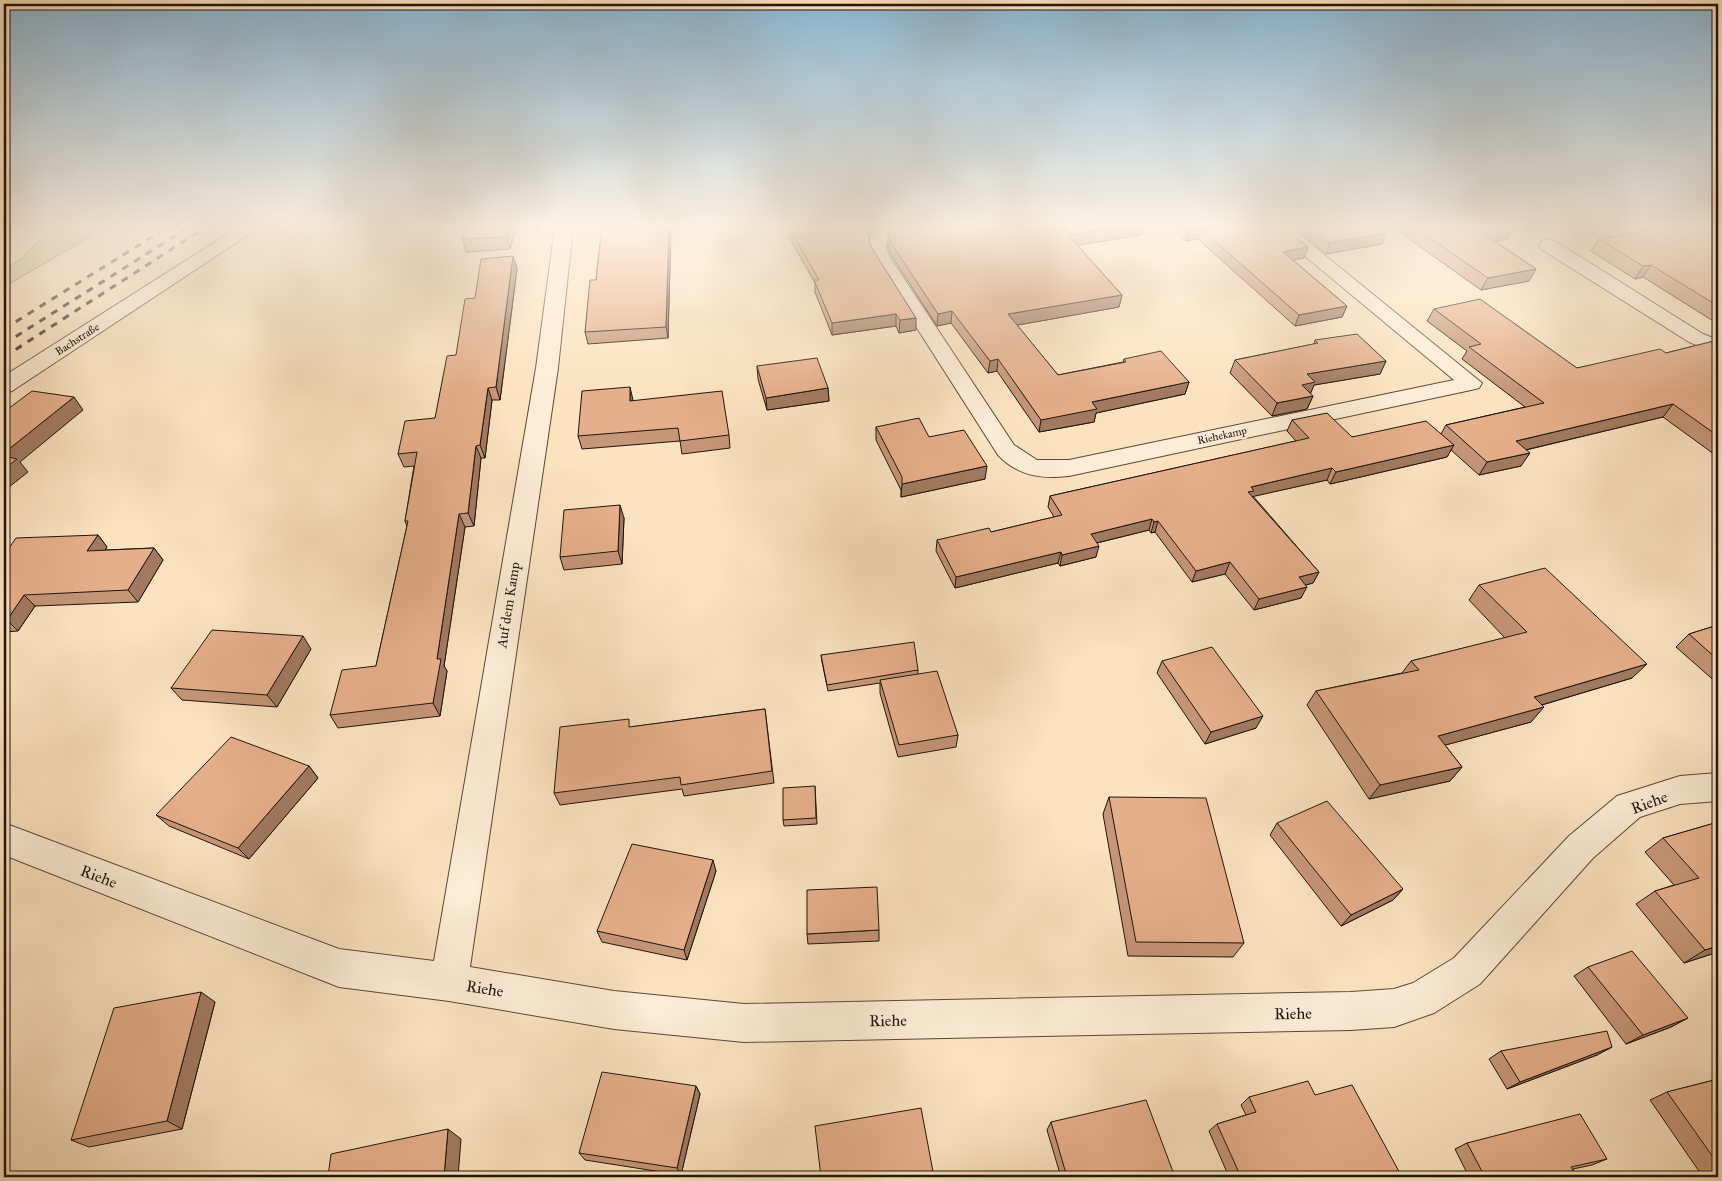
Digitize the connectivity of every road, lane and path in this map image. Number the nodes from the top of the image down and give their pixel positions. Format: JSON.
{"nodes":[{"id":1,"x":165,"y":282,"type":"edge"},
{"id":2,"x":557,"y":282,"type":"edge"},
{"id":3,"x":897,"y":282,"type":"edge"},
{"id":4,"x":1347,"y":282,"type":"edge"},
{"id":5,"x":1607,"y":282,"type":"edge"},
{"id":6,"x":1718,"y":348,"type":"edge"},
{"id":7,"x":4,"y":386,"type":"edge"},
{"id":8,"x":1718,"y":787,"type":"edge"},
{"id":9,"x":4,"y":839,"type":"edge"},
{"id":10,"x":449,"y":982,"type":"junction"}],
"edges":[{"from":1,"to":7,"type":"street","name":"Bachstraße"},
{"from":2,"to":10,"type":"street","name":"Auf dem Kamp"},
{"from":3,"to":4,"type":"street","name":"Riehekamp"},
{"from":5,"to":6,"type":"street"},
{"from":8,"to":10,"type":"street","name":"Riehe"},
{"from":9,"to":10,"type":"street","name":"Riehe"}]}
